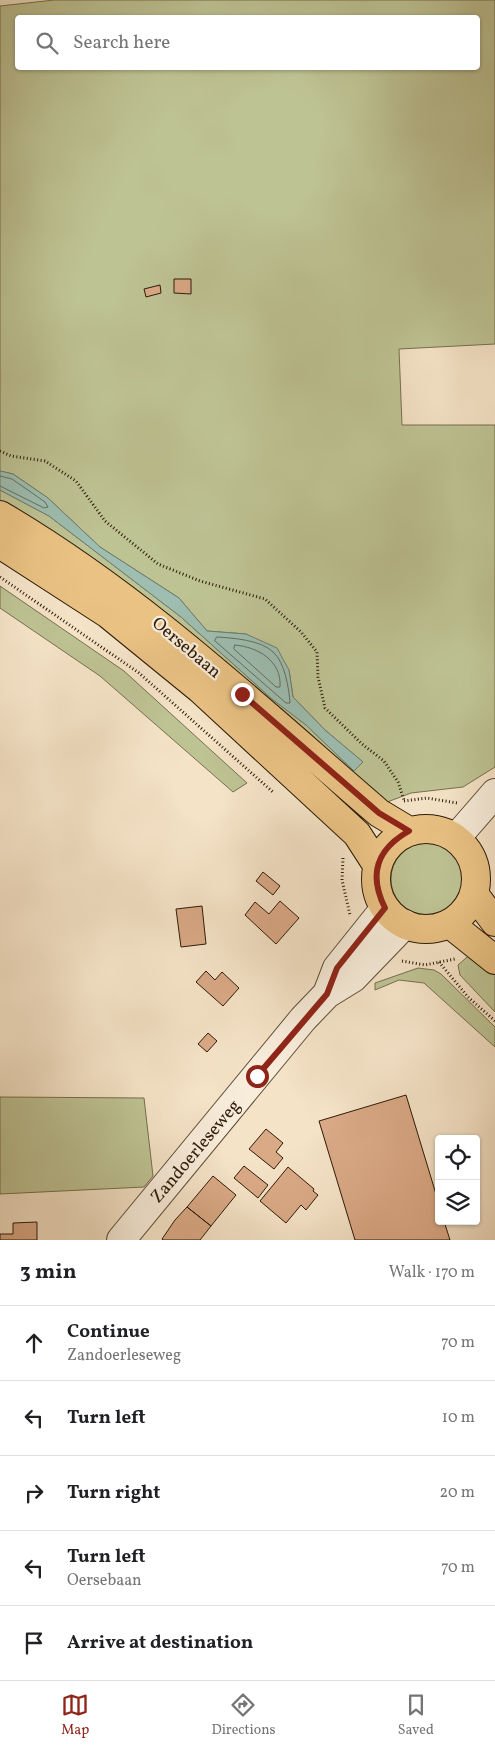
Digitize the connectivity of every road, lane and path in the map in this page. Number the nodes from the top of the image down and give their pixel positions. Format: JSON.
{"nodes":[{"id":1,"x":0,"y":451,"type":"edge"},
{"id":2,"x":0,"y":515,"type":"edge"},
{"id":3,"x":0,"y":544,"type":"edge"},
{"id":4,"x":0,"y":577,"type":"edge"},
{"id":5,"x":495,"y":793,"type":"edge"},
{"id":6,"x":276,"y":794,"type":"dead end"},
{"id":7,"x":405,"y":800,"type":"dead end"},
{"id":8,"x":495,"y":816,"type":"edge"},
{"id":9,"x":409,"y":831,"type":"junction"},
{"id":10,"x":461,"y":843,"type":"junction"},
{"id":11,"x":378,"y":865,"type":"junction"},
{"id":12,"x":474,"y":894,"type":"junction"},
{"id":13,"x":395,"y":916,"type":"junction"},
{"id":14,"x":495,"y":922,"type":"edge"},
{"id":15,"x":450,"y":924,"type":"junction"},
{"id":16,"x":495,"y":960,"type":"edge"},
{"id":17,"x":439,"y":962,"type":"dead end"},
{"id":18,"x":495,"y":1020,"type":"edge"},
{"id":19,"x":121,"y":1240,"type":"edge"}],
"edges":[{"from":1,"to":7,"type":"path"},
{"from":2,"to":9,"type":"main road","name":"Oersebaan"},
{"from":3,"to":11,"type":"main road","name":"Oersebaan"},
{"from":4,"to":6,"type":"path"},
{"from":5,"to":10,"type":"street"},
{"from":8,"to":10,"type":"street"},
{"from":9,"to":10,"type":"main road"},
{"from":9,"to":11,"type":"main road"},
{"from":10,"to":12,"type":"main road"},
{"from":11,"to":13,"type":"main road"},
{"from":12,"to":14,"type":"main road"},
{"from":12,"to":15,"type":"main road"},
{"from":13,"to":15,"type":"main road"},
{"from":13,"to":19,"type":"street","name":"Zandoerleseweg"},
{"from":15,"to":16,"type":"main road"},
{"from":17,"to":18,"type":"path"}]}
